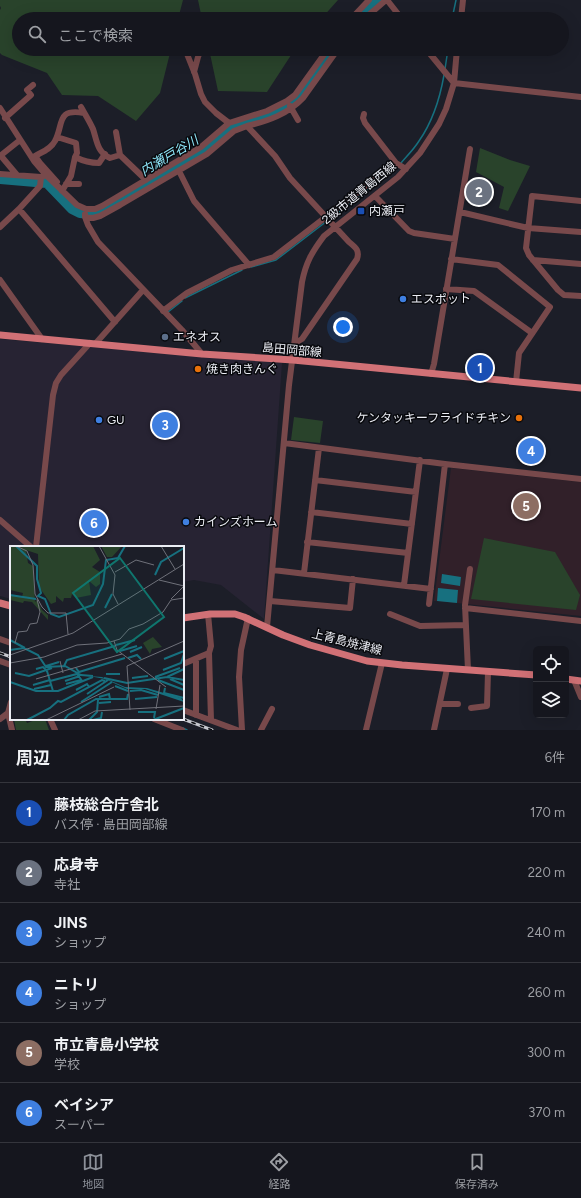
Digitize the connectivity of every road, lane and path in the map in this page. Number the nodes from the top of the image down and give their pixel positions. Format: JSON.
{"nodes":[{"id":1,"x":369,"y":0,"type":"edge"},
{"id":2,"x":387,"y":0,"type":"edge"},
{"id":3,"x":463,"y":0,"type":"edge"},
{"id":4,"x":358,"y":12,"type":"edge"},
{"id":5,"x":372,"y":12,"type":"edge"},
{"id":6,"x":396,"y":12,"type":"edge"},
{"id":7,"x":462,"y":12,"type":"edge"},
{"id":8,"x":188,"y":56,"type":"edge"},
{"id":9,"x":198,"y":56,"type":"edge"},
{"id":10,"x":323,"y":56,"type":"edge"},
{"id":11,"x":333,"y":56,"type":"edge"},
{"id":12,"x":432,"y":56,"type":"edge"},
{"id":13,"x":456,"y":56,"type":"edge"},
{"id":14,"x":194,"y":72,"type":"junction"},
{"id":15,"x":454,"y":83,"type":"junction"},
{"id":16,"x":33,"y":85,"type":"dead end"},
{"id":17,"x":296,"y":92,"type":"junction"},
{"id":18,"x":581,"y":97,"type":"edge"},
{"id":19,"x":303,"y":98,"type":"junction"},
{"id":20,"x":287,"y":101,"type":"junction"},
{"id":21,"x":0,"y":108,"type":"edge"},
{"id":22,"x":291,"y":108,"type":"junction"},
{"id":23,"x":270,"y":110,"type":"junction"},
{"id":24,"x":364,"y":114,"type":"dead end"},
{"id":25,"x":3,"y":117,"type":"edge"},
{"id":26,"x":273,"y":118,"type":"junction"},
{"id":27,"x":298,"y":120,"type":"dead end"},
{"id":28,"x":229,"y":123,"type":"junction"},
{"id":29,"x":247,"y":126,"type":"junction"},
{"id":30,"x":116,"y":132,"type":"dead end"},
{"id":31,"x":234,"y":132,"type":"junction"},
{"id":32,"x":57,"y":137,"type":"junction"},
{"id":33,"x":22,"y":142,"type":"junction"},
{"id":34,"x":470,"y":149,"type":"dead end"},
{"id":35,"x":105,"y":154,"type":"junction"},
{"id":36,"x":0,"y":156,"type":"edge"},
{"id":37,"x":35,"y":156,"type":"junction"},
{"id":38,"x":120,"y":156,"type":"junction"},
{"id":39,"x":75,"y":157,"type":"junction"},
{"id":40,"x":396,"y":163,"type":"junction"},
{"id":41,"x":406,"y":169,"type":"junction"},
{"id":42,"x":160,"y":171,"type":"junction"},
{"id":43,"x":179,"y":171,"type":"junction"},
{"id":44,"x":0,"y":174,"type":"edge"},
{"id":45,"x":17,"y":175,"type":"junction"},
{"id":46,"x":43,"y":176,"type":"junction"},
{"id":47,"x":165,"y":179,"type":"junction"},
{"id":48,"x":146,"y":180,"type":"junction"},
{"id":49,"x":79,"y":184,"type":"dead end"},
{"id":50,"x":64,"y":188,"type":"junction"},
{"id":51,"x":375,"y":196,"type":"junction"},
{"id":52,"x":581,"y":201,"type":"edge"},
{"id":53,"x":19,"y":209,"type":"junction"},
{"id":54,"x":86,"y":209,"type":"junction"},
{"id":55,"x":460,"y":212,"type":"junction"},
{"id":56,"x":85,"y":217,"type":"junction"},
{"id":57,"x":327,"y":217,"type":"junction"},
{"id":58,"x":336,"y":226,"type":"junction"},
{"id":59,"x":0,"y":227,"type":"edge"},
{"id":60,"x":528,"y":228,"type":"junction"},
{"id":61,"x":581,"y":232,"type":"edge"},
{"id":62,"x":455,"y":239,"type":"junction"},
{"id":63,"x":452,"y":259,"type":"junction"},
{"id":64,"x":533,"y":260,"type":"junction"},
{"id":65,"x":581,"y":264,"type":"edge"},
{"id":66,"x":249,"y":265,"type":"junction"},
{"id":67,"x":0,"y":280,"type":"edge"},
{"id":68,"x":446,"y":289,"type":"junction"},
{"id":69,"x":143,"y":290,"type":"junction"},
{"id":70,"x":581,"y":296,"type":"edge"},
{"id":71,"x":163,"y":311,"type":"junction"},
{"id":72,"x":115,"y":322,"type":"junction"},
{"id":73,"x":532,"y":333,"type":"junction"},
{"id":74,"x":0,"y":335,"type":"edge"},
{"id":75,"x":42,"y":339,"type":"junction"},
{"id":76,"x":93,"y":343,"type":"junction"},
{"id":77,"x":295,"y":343,"type":"junction"},
{"id":78,"x":202,"y":354,"type":"junction"},
{"id":79,"x":293,"y":360,"type":"junction"},
{"id":80,"x":431,"y":374,"type":"junction"},
{"id":81,"x":516,"y":382,"type":"junction"},
{"id":82,"x":581,"y":388,"type":"edge"},
{"id":83,"x":284,"y":443,"type":"junction"},
{"id":84,"x":319,"y":448,"type":"junction"},
{"id":85,"x":420,"y":460,"type":"junction"},
{"id":86,"x":445,"y":464,"type":"junction"},
{"id":87,"x":581,"y":479,"type":"edge"},
{"id":88,"x":315,"y":480,"type":"junction"},
{"id":89,"x":416,"y":492,"type":"junction"},
{"id":90,"x":311,"y":512,"type":"junction"},
{"id":91,"x":1,"y":523,"type":"edge"},
{"id":92,"x":412,"y":524,"type":"junction"},
{"id":93,"x":308,"y":542,"type":"junction"},
{"id":94,"x":30,"y":546,"type":"edge"},
{"id":95,"x":36,"y":546,"type":"edge"},
{"id":96,"x":408,"y":553,"type":"junction"},
{"id":97,"x":470,"y":569,"type":"dead end"},
{"id":98,"x":273,"y":570,"type":"junction"},
{"id":99,"x":304,"y":573,"type":"junction"},
{"id":100,"x":353,"y":579,"type":"junction"},
{"id":101,"x":404,"y":585,"type":"junction"},
{"id":102,"x":431,"y":588,"type":"junction"},
{"id":103,"x":270,"y":601,"type":"junction"},
{"id":104,"x":0,"y":603,"type":"edge"},
{"id":105,"x":428,"y":604,"type":"dead end"},
{"id":106,"x":10,"y":606,"type":"edge"},
{"id":107,"x":465,"y":608,"type":"junction"},
{"id":108,"x":208,"y":614,"type":"junction"},
{"id":109,"x":390,"y":614,"type":"dead end"},
{"id":110,"x":184,"y":618,"type":"edge"},
{"id":111,"x":248,"y":618,"type":"junction"},
{"id":112,"x":581,"y":621,"type":"edge"},
{"id":113,"x":466,"y":625,"type":"junction"},
{"id":114,"x":267,"y":627,"type":"junction"},
{"id":115,"x":0,"y":639,"type":"edge"},
{"id":116,"x":10,"y":643,"type":"edge"},
{"id":117,"x":209,"y":653,"type":"junction"},
{"id":118,"x":196,"y":659,"type":"junction"},
{"id":119,"x":0,"y":661,"type":"edge"},
{"id":120,"x":382,"y":663,"type":"junction"},
{"id":121,"x":184,"y":664,"type":"edge"},
{"id":122,"x":10,"y":665,"type":"edge"},
{"id":123,"x":447,"y":669,"type":"junction"},
{"id":124,"x":468,"y":670,"type":"junction"},
{"id":125,"x":488,"y":672,"type":"junction"},
{"id":126,"x":533,"y":675,"type":"edge"},
{"id":127,"x":578,"y":681,"type":"edge"},
{"id":128,"x":581,"y":697,"type":"edge"},
{"id":129,"x":10,"y":704,"type":"edge"},
{"id":130,"x":440,"y":704,"type":"junction"},
{"id":131,"x":458,"y":704,"type":"dead end"},
{"id":132,"x":471,"y":708,"type":"dead end"},
{"id":133,"x":272,"y":709,"type":"dead end"},
{"id":134,"x":184,"y":710,"type":"edge"},
{"id":135,"x":3,"y":715,"type":"edge"},
{"id":136,"x":196,"y":715,"type":"junction"},
{"id":137,"x":50,"y":720,"type":"edge"},
{"id":138,"x":157,"y":720,"type":"edge"},
{"id":139,"x":211,"y":720,"type":"junction"},
{"id":140,"x":12,"y":730,"type":"edge"},
{"id":141,"x":55,"y":730,"type":"edge"},
{"id":142,"x":182,"y":730,"type":"edge"},
{"id":143,"x":237,"y":730,"type":"edge"},
{"id":144,"x":242,"y":730,"type":"edge"},
{"id":145,"x":261,"y":730,"type":"edge"},
{"id":146,"x":366,"y":730,"type":"edge"},
{"id":147,"x":434,"y":730,"type":"edge"}],
"edges":[{"from":1,"to":4,"type":"street"},
{"from":2,"to":5,"type":"street"},
{"from":2,"to":6,"type":"street"},
{"from":3,"to":7,"type":"street"},
{"from":8,"to":14,"type":"street"},
{"from":9,"to":14,"type":"street"},
{"from":10,"to":17,"type":"street"},
{"from":11,"to":19,"type":"street"},
{"from":12,"to":15,"type":"street"},
{"from":13,"to":15,"type":"street","name":"2級市道青島西線"},
{"from":14,"to":28,"type":"street"},
{"from":15,"to":18,"type":"street"},
{"from":15,"to":41,"type":"street","name":"2級市道青島西線"},
{"from":16,"to":25,"type":"street"},
{"from":17,"to":19,"type":"street"},
{"from":17,"to":20,"type":"street"},
{"from":19,"to":22,"type":"street"},
{"from":20,"to":22,"type":"street"},
{"from":20,"to":23,"type":"street"},
{"from":21,"to":25,"type":"street"},
{"from":22,"to":26,"type":"street"},
{"from":22,"to":27,"type":"street"},
{"from":23,"to":26,"type":"street"},
{"from":23,"to":28,"type":"street"},
{"from":24,"to":40,"type":"street"},
{"from":25,"to":33,"type":"street"},
{"from":26,"to":29,"type":"street"},
{"from":28,"to":31,"type":"street"},
{"from":28,"to":42,"type":"street"},
{"from":29,"to":31,"type":"street"},
{"from":29,"to":57,"type":"street"},
{"from":30,"to":38,"type":"street"},
{"from":31,"to":43,"type":"street"},
{"from":32,"to":35,"type":"street"},
{"from":32,"to":37,"type":"street"},
{"from":32,"to":39,"type":"street"},
{"from":33,"to":36,"type":"street"},
{"from":33,"to":37,"type":"street"},
{"from":33,"to":46,"type":"street"},
{"from":34,"to":55,"type":"street"},
{"from":35,"to":38,"type":"street"},
{"from":35,"to":39,"type":"street"},
{"from":36,"to":45,"type":"street"},
{"from":37,"to":50,"type":"street"},
{"from":38,"to":48,"type":"street"},
{"from":39,"to":50,"type":"street"},
{"from":40,"to":41,"type":"street"},
{"from":40,"to":57,"type":"street"},
{"from":41,"to":51,"type":"street","name":"2級市道青島西線"},
{"from":42,"to":47,"type":"street"},
{"from":42,"to":48,"type":"street"},
{"from":43,"to":47,"type":"street"},
{"from":43,"to":66,"type":"street"},
{"from":44,"to":45,"type":"street"},
{"from":45,"to":46,"type":"street"},
{"from":46,"to":50,"type":"street"},
{"from":46,"to":53,"type":"street"},
{"from":47,"to":56,"type":"street"},
{"from":48,"to":54,"type":"street"},
{"from":49,"to":50,"type":"street"},
{"from":50,"to":54,"type":"street"},
{"from":51,"to":58,"type":"street","name":"2級市道青島西線"},
{"from":51,"to":62,"type":"street"},
{"from":52,"to":60,"type":"street"},
{"from":53,"to":59,"type":"street"},
{"from":53,"to":72,"type":"street"},
{"from":54,"to":56,"type":"street"},
{"from":55,"to":60,"type":"street"},
{"from":55,"to":62,"type":"street"},
{"from":56,"to":69,"type":"street"},
{"from":57,"to":58,"type":"street"},
{"from":57,"to":66,"type":"street"},
{"from":58,"to":77,"type":"street","name":"2級市道青島西線"},
{"from":58,"to":77,"type":"street"},
{"from":60,"to":61,"type":"street"},
{"from":60,"to":64,"type":"street"},
{"from":62,"to":63,"type":"street"},
{"from":63,"to":68,"type":"street"},
{"from":63,"to":73,"type":"street"},
{"from":64,"to":65,"type":"street"},
{"from":64,"to":70,"type":"street"},
{"from":66,"to":71,"type":"street"},
{"from":67,"to":75,"type":"street"},
{"from":68,"to":73,"type":"street"},
{"from":68,"to":80,"type":"street"},
{"from":69,"to":71,"type":"street"},
{"from":69,"to":72,"type":"street"},
{"from":71,"to":78,"type":"street"},
{"from":72,"to":76,"type":"street"},
{"from":73,"to":81,"type":"street"},
{"from":74,"to":75,"type":"main road","name":"島田岡部線"},
{"from":75,"to":76,"type":"main road","name":"島田岡部線"},
{"from":76,"to":78,"type":"main road","name":"島田岡部線"},
{"from":76,"to":95,"type":"street"},
{"from":77,"to":79,"type":"street","name":"2級市道青島西線"},
{"from":78,"to":79,"type":"main road","name":"島田岡部線"},
{"from":79,"to":80,"type":"main road","name":"島田岡部線"},
{"from":79,"to":83,"type":"street","name":"2級市道青島西線"},
{"from":80,"to":81,"type":"main road","name":"島田岡部線"},
{"from":81,"to":82,"type":"main road","name":"島田岡部線"},
{"from":83,"to":84,"type":"street"},
{"from":83,"to":98,"type":"street","name":"2級市道青島西線"},
{"from":84,"to":85,"type":"street"},
{"from":84,"to":88,"type":"street"},
{"from":85,"to":86,"type":"street"},
{"from":85,"to":89,"type":"street"},
{"from":86,"to":87,"type":"street"},
{"from":86,"to":102,"type":"street"},
{"from":88,"to":89,"type":"street"},
{"from":88,"to":90,"type":"street"},
{"from":89,"to":92,"type":"street"},
{"from":90,"to":92,"type":"street"},
{"from":90,"to":93,"type":"street"},
{"from":91,"to":94,"type":"street"},
{"from":92,"to":96,"type":"street"},
{"from":93,"to":96,"type":"street"},
{"from":93,"to":99,"type":"street"},
{"from":96,"to":101,"type":"street"},
{"from":97,"to":107,"type":"street"},
{"from":98,"to":99,"type":"street"},
{"from":98,"to":103,"type":"street","name":"2級市道青島西線"},
{"from":99,"to":100,"type":"street"},
{"from":100,"to":101,"type":"street"},
{"from":100,"to":103,"type":"street"},
{"from":101,"to":102,"type":"street"},
{"from":102,"to":105,"type":"street"},
{"from":103,"to":114,"type":"street","name":"2級市道青島西線"},
{"from":104,"to":106,"type":"main road"},
{"from":107,"to":112,"type":"street"},
{"from":107,"to":113,"type":"street"},
{"from":108,"to":110,"type":"main road","name":"上青島焼津線"},
{"from":108,"to":111,"type":"main road","name":"上青島焼津線"},
{"from":108,"to":117,"type":"street"},
{"from":109,"to":113,"type":"street"},
{"from":111,"to":114,"type":"main road","name":"上青島焼津線"},
{"from":111,"to":144,"type":"street"},
{"from":113,"to":124,"type":"street"},
{"from":114,"to":120,"type":"main road","name":"上青島焼津線"},
{"from":115,"to":116,"type":"street"},
{"from":117,"to":118,"type":"street"},
{"from":117,"to":139,"type":"street"},
{"from":118,"to":121,"type":"street"},
{"from":118,"to":136,"type":"street"},
{"from":119,"to":122,"type":"street"},
{"from":120,"to":123,"type":"main road","name":"上青島焼津線"},
{"from":120,"to":146,"type":"street"},
{"from":123,"to":124,"type":"main road","name":"上青島焼津線"},
{"from":123,"to":130,"type":"street"},
{"from":124,"to":125,"type":"main road","name":"上青島焼津線"},
{"from":125,"to":126,"type":"main road","name":"上青島焼津線"},
{"from":125,"to":132,"type":"street"},
{"from":127,"to":128,"type":"street"},
{"from":129,"to":135,"type":"street"},
{"from":130,"to":131,"type":"street"},
{"from":130,"to":147,"type":"street"},
{"from":133,"to":145,"type":"street"},
{"from":134,"to":136,"type":"street"},
{"from":135,"to":140,"type":"street"},
{"from":136,"to":139,"type":"street"},
{"from":137,"to":141,"type":"street"},
{"from":138,"to":142,"type":"street"},
{"from":139,"to":143,"type":"street"}]}
